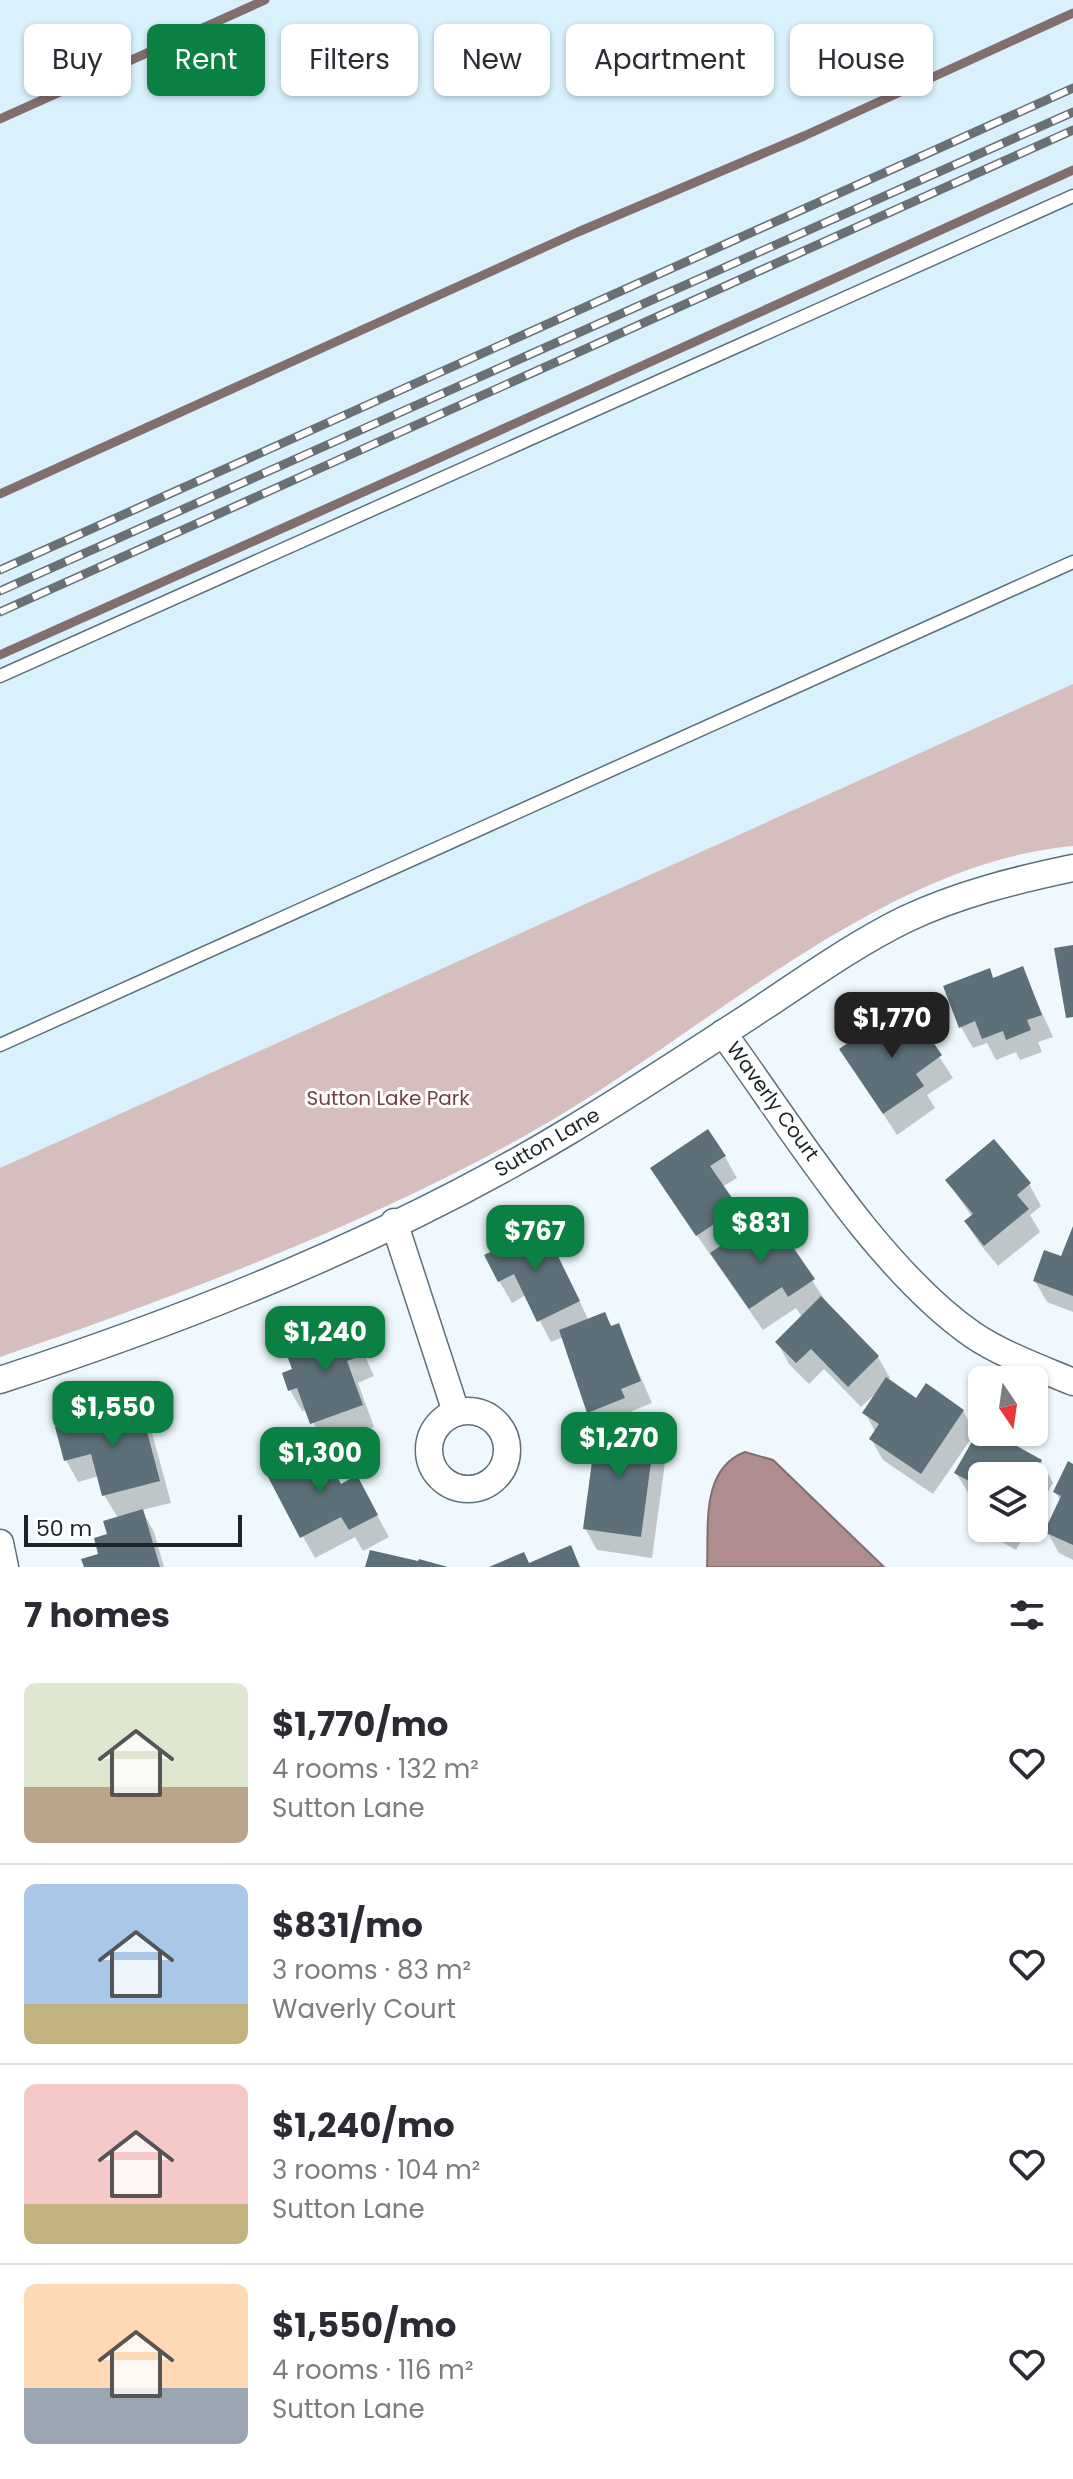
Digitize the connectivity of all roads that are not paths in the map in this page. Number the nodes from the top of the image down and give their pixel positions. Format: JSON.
{"nodes":[{"id":1,"x":1073,"y":196,"type":"edge"},
{"id":2,"x":1073,"y":562,"type":"edge"},
{"id":3,"x":0,"y":676,"type":"edge"},
{"id":4,"x":1073,"y":868,"type":"edge"},
{"id":5,"x":723,"y":1033,"type":"junction"},
{"id":6,"x":0,"y":1045,"type":"edge"},
{"id":7,"x":394,"y":1222,"type":"junction"},
{"id":8,"x":0,"y":1380,"type":"edge"},
{"id":9,"x":1073,"y":1382,"type":"edge"},
{"id":10,"x":456,"y":1412,"type":"dead end"},
{"id":11,"x":0,"y":1543,"type":"edge"},
{"id":12,"x":5,"y":1567,"type":"edge"}],
"edges":[{"from":1,"to":3,"type":"lane"},
{"from":2,"to":6,"type":"lane"},
{"from":4,"to":5,"type":"street","name":"Sutton Lane"},
{"from":5,"to":7,"type":"street","name":"Sutton Lane"},
{"from":5,"to":9,"type":"street","name":"Waverly Court"},
{"from":7,"to":8,"type":"street","name":"Sutton Lane"},
{"from":7,"to":10,"type":"street"},
{"from":11,"to":12,"type":"street"}]}
